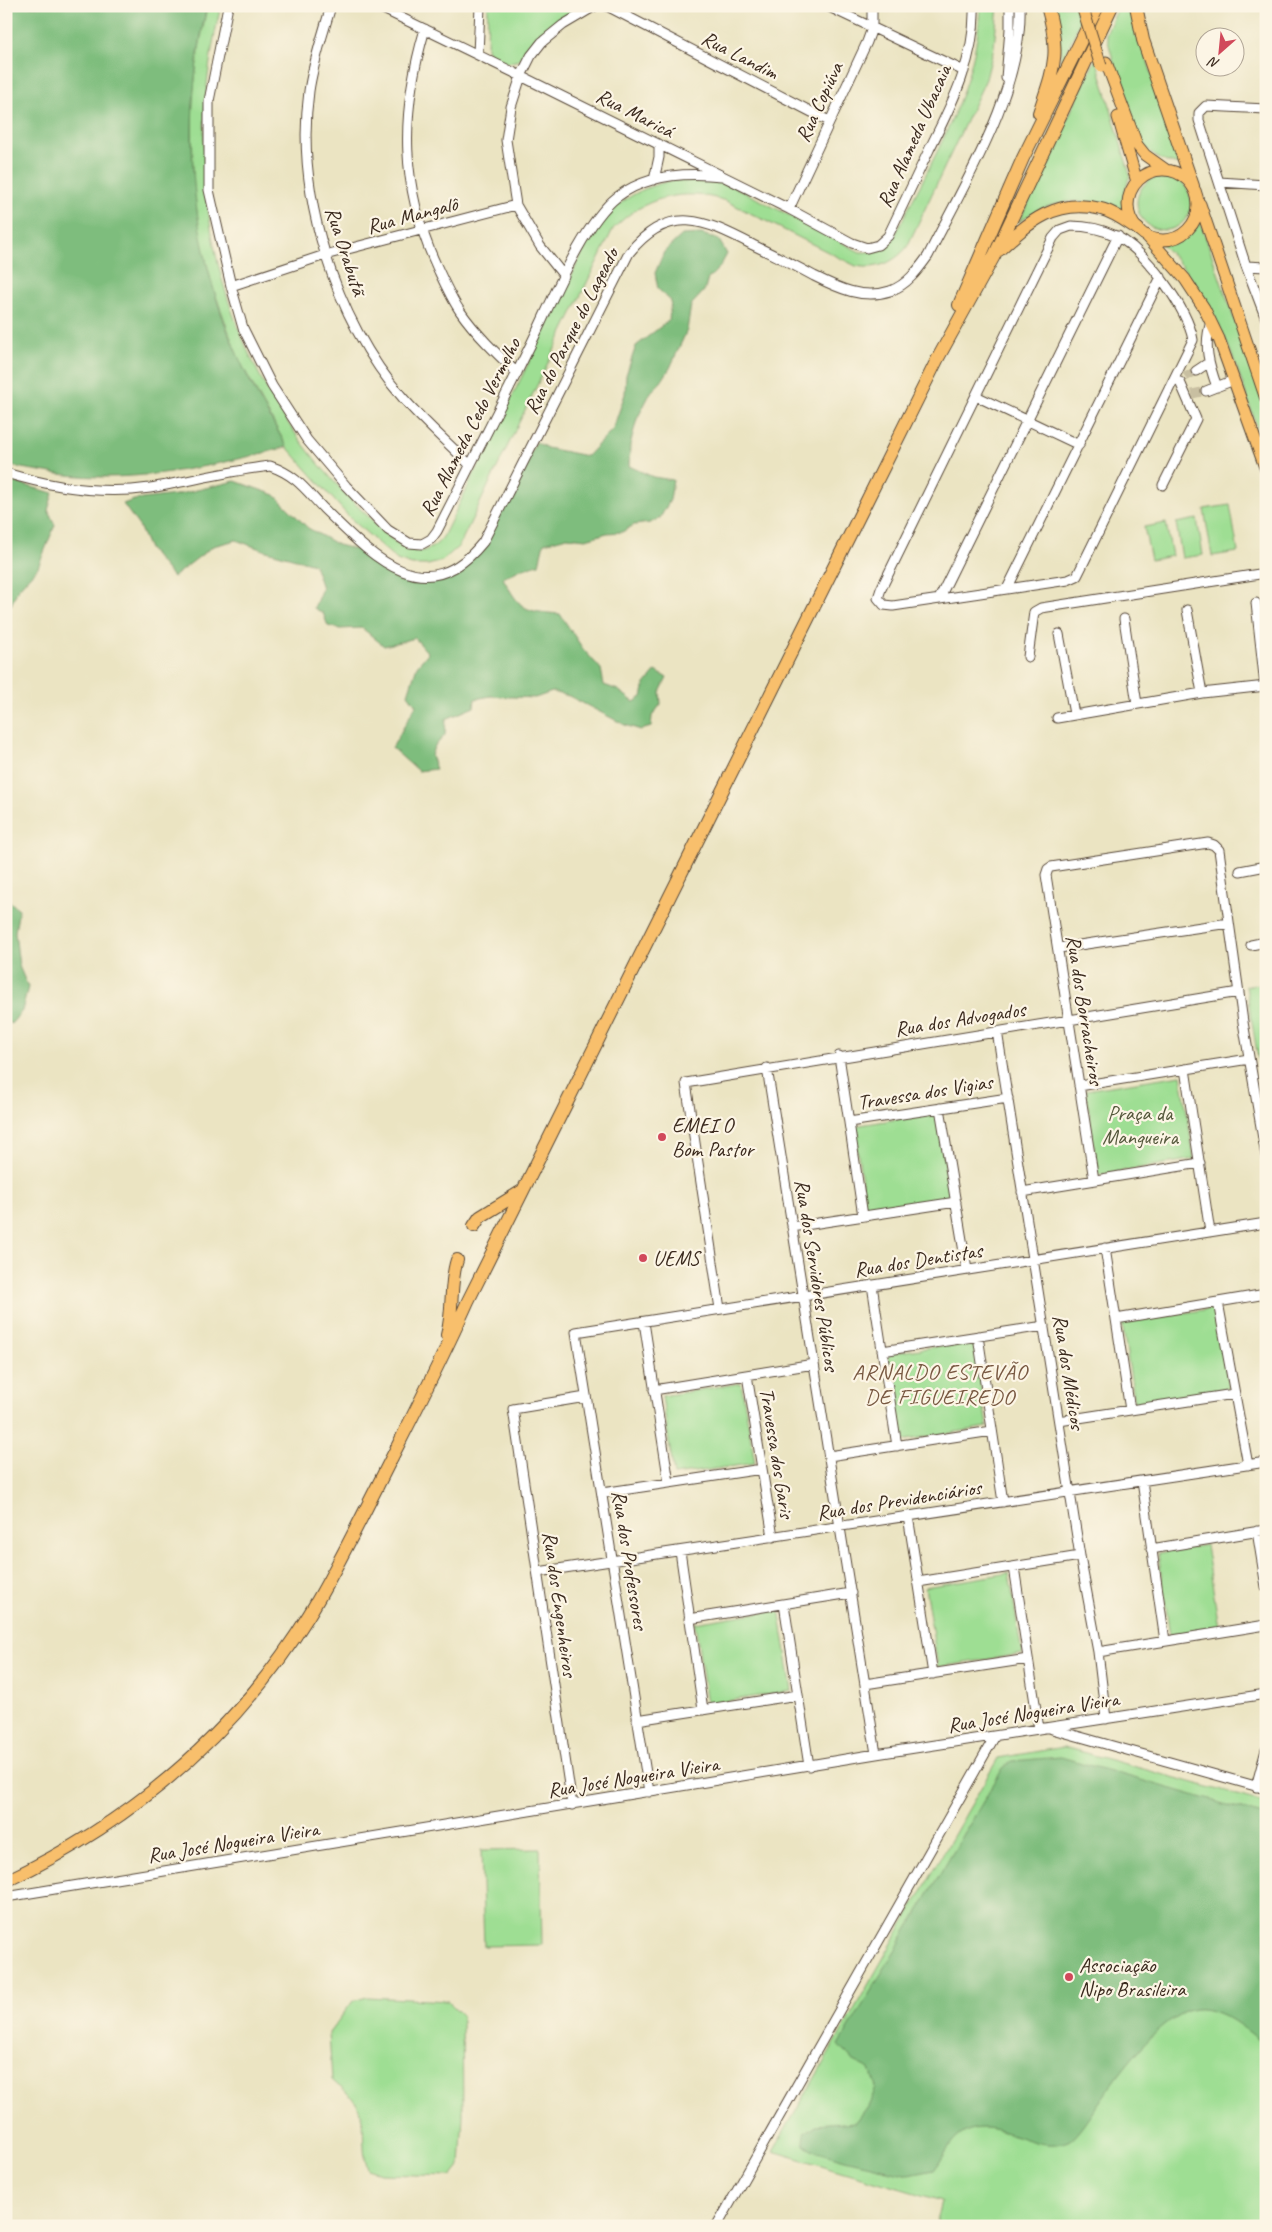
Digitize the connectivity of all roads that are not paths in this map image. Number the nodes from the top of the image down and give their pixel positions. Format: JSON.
{"nodes":[{"id":1,"x":228,"y":6,"type":"edge"},
{"id":2,"x":331,"y":6,"type":"edge"},
{"id":3,"x":377,"y":6,"type":"edge"},
{"id":4,"x":480,"y":6,"type":"edge"},
{"id":5,"x":595,"y":6,"type":"edge"},
{"id":6,"x":607,"y":6,"type":"edge"},
{"id":7,"x":827,"y":6,"type":"edge"},
{"id":8,"x":872,"y":6,"type":"edge"},
{"id":9,"x":974,"y":6,"type":"edge"},
{"id":10,"x":1010,"y":6,"type":"edge"},
{"id":11,"x":1020,"y":6,"type":"edge"},
{"id":12,"x":1047,"y":6,"type":"edge"},
{"id":13,"x":1082,"y":6,"type":"edge"},
{"id":14,"x":1088,"y":6,"type":"edge"},
{"id":15,"x":1098,"y":6,"type":"edge"},
{"id":16,"x":1112,"y":6,"type":"edge"},
{"id":17,"x":1136,"y":6,"type":"edge"},
{"id":18,"x":872,"y":28,"type":"junction"},
{"id":19,"x":425,"y":29,"type":"junction"},
{"id":20,"x":478,"y":56,"type":"junction"},
{"id":21,"x":1104,"y":64,"type":"junction"},
{"id":22,"x":964,"y":71,"type":"junction"},
{"id":23,"x":521,"y":76,"type":"junction"},
{"id":24,"x":1004,"y":98,"type":"junction"},
{"id":25,"x":1266,"y":109,"type":"edge"},
{"id":26,"x":829,"y":121,"type":"junction"},
{"id":27,"x":659,"y":144,"type":"junction"},
{"id":28,"x":1023,"y":158,"type":"junction"},
{"id":29,"x":1166,"y":170,"type":"junction"},
{"id":30,"x":722,"y":176,"type":"junction"},
{"id":31,"x":654,"y":180,"type":"junction"},
{"id":32,"x":1137,"y":182,"type":"junction"},
{"id":33,"x":1218,"y":182,"type":"junction"},
{"id":34,"x":1266,"y":185,"type":"edge"},
{"id":35,"x":1195,"y":189,"type":"junction"},
{"id":36,"x":516,"y":205,"type":"junction"},
{"id":37,"x":788,"y":209,"type":"junction"},
{"id":38,"x":421,"y":231,"type":"junction"},
{"id":39,"x":1142,"y":232,"type":"junction"},
{"id":40,"x":1118,"y":236,"type":"junction"},
{"id":41,"x":878,"y":244,"type":"joint"},
{"id":42,"x":325,"y":255,"type":"junction"},
{"id":43,"x":994,"y":256,"type":"junction"},
{"id":44,"x":1246,"y":266,"type":"junction"},
{"id":45,"x":1266,"y":267,"type":"edge"},
{"id":46,"x":564,"y":276,"type":"junction"},
{"id":47,"x":1161,"y":277,"type":"junction"},
{"id":48,"x":231,"y":286,"type":"junction"},
{"id":49,"x":1266,"y":318,"type":"edge"},
{"id":50,"x":1211,"y":322,"type":"junction"},
{"id":51,"x":938,"y":358,"type":"junction"},
{"id":52,"x":1208,"y":362,"type":"junction"},
{"id":53,"x":1196,"y":371,"type":"tunnel mouth"},
{"id":54,"x":517,"y":373,"type":"junction"},
{"id":55,"x":1183,"y":380,"type":"junction"},
{"id":56,"x":1234,"y":380,"type":"junction"},
{"id":57,"x":1217,"y":387,"type":"junction"},
{"id":58,"x":1170,"y":388,"type":"junction"},
{"id":59,"x":1206,"y":391,"type":"tunnel mouth"},
{"id":60,"x":1192,"y":394,"type":"dead end"},
{"id":61,"x":976,"y":396,"type":"junction"},
{"id":62,"x":1266,"y":399,"type":"edge"},
{"id":63,"x":1028,"y":420,"type":"junction"},
{"id":64,"x":1079,"y":445,"type":"junction"},
{"id":65,"x":1263,"y":451,"type":"edge"},
{"id":66,"x":470,"y":465,"type":"junction"},
{"id":67,"x":1266,"y":470,"type":"edge"},
{"id":68,"x":6,"y":473,"type":"edge"},
{"id":69,"x":1163,"y":485,"type":"dead end"},
{"id":70,"x":1266,"y":573,"type":"edge"},
{"id":71,"x":1007,"y":589,"type":"junction"},
{"id":72,"x":940,"y":597,"type":"junction"},
{"id":73,"x":1256,"y":602,"type":"dead end"},
{"id":74,"x":1187,"y":610,"type":"dead end"},
{"id":75,"x":1124,"y":619,"type":"dead end"},
{"id":76,"x":1059,"y":634,"type":"dead end"},
{"id":77,"x":1028,"y":657,"type":"dead end"},
{"id":78,"x":1265,"y":670,"type":"edge"},
{"id":79,"x":1265,"y":686,"type":"edge"},
{"id":80,"x":1202,"y":693,"type":"junction"},
{"id":81,"x":1137,"y":704,"type":"junction"},
{"id":82,"x":1074,"y":714,"type":"junction"},
{"id":83,"x":1057,"y":718,"type":"dead end"},
{"id":84,"x":1266,"y":866,"type":"edge"},
{"id":85,"x":1240,"y":871,"type":"dead end"},
{"id":86,"x":1229,"y":923,"type":"junction"},
{"id":87,"x":1266,"y":942,"type":"edge"},
{"id":88,"x":1251,"y":945,"type":"dead end"},
{"id":89,"x":1059,"y":948,"type":"junction"},
{"id":90,"x":1239,"y":992,"type":"junction"},
{"id":91,"x":1069,"y":1020,"type":"junction"},
{"id":92,"x":997,"y":1031,"type":"junction"},
{"id":93,"x":839,"y":1056,"type":"junction"},
{"id":94,"x":1250,"y":1059,"type":"junction"},
{"id":95,"x":767,"y":1068,"type":"junction"},
{"id":96,"x":1185,"y":1069,"type":"junction"},
{"id":97,"x":1080,"y":1086,"type":"junction"},
{"id":98,"x":1008,"y":1098,"type":"junction"},
{"id":99,"x":940,"y":1108,"type":"junction"},
{"id":100,"x":848,"y":1122,"type":"junction"},
{"id":101,"x":1266,"y":1156,"type":"edge"},
{"id":102,"x":1200,"y":1163,"type":"junction"},
{"id":103,"x":1094,"y":1180,"type":"junction"},
{"id":104,"x":523,"y":1190,"type":"junction"},
{"id":105,"x":1022,"y":1192,"type":"junction"},
{"id":106,"x":956,"y":1202,"type":"junction"},
{"id":107,"x":862,"y":1216,"type":"junction"},
{"id":108,"x":1266,"y":1223,"type":"edge"},
{"id":109,"x":474,"y":1226,"type":"dead end"},
{"id":110,"x":792,"y":1227,"type":"junction"},
{"id":111,"x":1210,"y":1232,"type":"junction"},
{"id":112,"x":1105,"y":1248,"type":"junction"},
{"id":113,"x":456,"y":1260,"type":"dead end"},
{"id":114,"x":1033,"y":1260,"type":"junction"},
{"id":115,"x":967,"y":1270,"type":"junction"},
{"id":116,"x":872,"y":1285,"type":"junction"},
{"id":117,"x":1266,"y":1294,"type":"edge"},
{"id":118,"x":803,"y":1296,"type":"junction"},
{"id":119,"x":1218,"y":1302,"type":"junction"},
{"id":120,"x":720,"y":1309,"type":"junction"},
{"id":121,"x":1116,"y":1319,"type":"junction"},
{"id":122,"x":644,"y":1322,"type":"junction"},
{"id":123,"x":1044,"y":1326,"type":"junction"},
{"id":124,"x":576,"y":1332,"type":"joint"},
{"id":125,"x":978,"y":1336,"type":"junction"},
{"id":126,"x":882,"y":1351,"type":"junction"},
{"id":127,"x":814,"y":1364,"type":"junction"},
{"id":128,"x":439,"y":1366,"type":"junction"},
{"id":129,"x":747,"y":1375,"type":"junction"},
{"id":130,"x":654,"y":1390,"type":"junction"},
{"id":131,"x":1234,"y":1394,"type":"junction"},
{"id":132,"x":586,"y":1397,"type":"junction"},
{"id":133,"x":1130,"y":1410,"type":"junction"},
{"id":134,"x":1059,"y":1420,"type":"junction"},
{"id":135,"x":992,"y":1431,"type":"junction"},
{"id":136,"x":897,"y":1446,"type":"junction"},
{"id":137,"x":829,"y":1456,"type":"junction"},
{"id":138,"x":1266,"y":1462,"type":"edge"},
{"id":139,"x":1248,"y":1465,"type":"junction"},
{"id":140,"x":762,"y":1469,"type":"junction"},
{"id":141,"x":1142,"y":1481,"type":"junction"},
{"id":142,"x":669,"y":1483,"type":"junction"},
{"id":143,"x":1070,"y":1492,"type":"junction"},
{"id":144,"x":602,"y":1493,"type":"junction"},
{"id":145,"x":1003,"y":1502,"type":"junction"},
{"id":146,"x":908,"y":1516,"type":"junction"},
{"id":147,"x":840,"y":1527,"type":"junction"},
{"id":148,"x":1261,"y":1531,"type":"edge"},
{"id":149,"x":773,"y":1537,"type":"junction"},
{"id":150,"x":1152,"y":1549,"type":"junction"},
{"id":151,"x":680,"y":1551,"type":"junction"},
{"id":152,"x":1080,"y":1556,"type":"junction"},
{"id":153,"x":612,"y":1561,"type":"junction"},
{"id":154,"x":1014,"y":1567,"type":"junction"},
{"id":155,"x":538,"y":1572,"type":"junction"},
{"id":156,"x":918,"y":1582,"type":"junction"},
{"id":157,"x":1266,"y":1587,"type":"edge"},
{"id":158,"x":851,"y":1593,"type":"junction"},
{"id":159,"x":784,"y":1604,"type":"junction"},
{"id":160,"x":689,"y":1619,"type":"junction"},
{"id":161,"x":1266,"y":1625,"type":"edge"},
{"id":162,"x":1165,"y":1641,"type":"junction"},
{"id":163,"x":1098,"y":1652,"type":"junction"},
{"id":164,"x":1028,"y":1659,"type":"junction"},
{"id":165,"x":933,"y":1674,"type":"junction"},
{"id":166,"x":865,"y":1684,"type":"junction"},
{"id":167,"x":1266,"y":1694,"type":"edge"},
{"id":168,"x":798,"y":1695,"type":"junction"},
{"id":169,"x":703,"y":1710,"type":"junction"},
{"id":170,"x":1106,"y":1718,"type":"junction"},
{"id":171,"x":637,"y":1720,"type":"junction"},
{"id":172,"x":1044,"y":1728,"type":"junction"},
{"id":173,"x":995,"y":1736,"type":"junction"},
{"id":174,"x":1266,"y":1750,"type":"edge"},
{"id":175,"x":876,"y":1754,"type":"junction"},
{"id":176,"x":809,"y":1766,"type":"junction"},
{"id":177,"x":1256,"y":1787,"type":"junction"},
{"id":178,"x":1266,"y":1790,"type":"edge"},
{"id":179,"x":648,"y":1792,"type":"junction"},
{"id":180,"x":572,"y":1805,"type":"junction"},
{"id":181,"x":6,"y":1881,"type":"edge"},
{"id":182,"x":6,"y":1897,"type":"edge"},
{"id":183,"x":717,"y":2226,"type":"edge"}],
"edges":[{"from":1,"to":48,"type":"street","name":"Rua Alameda Cedo Vermelho"},
{"from":2,"to":42,"type":"street","name":"Rua Orabutã"},
{"from":3,"to":19,"type":"street","name":"Rua Maricá"},
{"from":4,"to":20,"type":"street"},
{"from":5,"to":23,"type":"street"},
{"from":6,"to":26,"type":"street","name":"Rua Landim"},
{"from":7,"to":18,"type":"street"},
{"from":8,"to":18,"type":"street","name":"Rua Copiúva"},
{"from":9,"to":22,"type":"street","name":"Rua Alameda Ubacaia"},
{"from":10,"to":24,"type":"street","name":"Rua do Parque do Lageado"},
{"from":11,"to":24,"type":"street","name":"Rua do Parque do Lageado"},
{"from":12,"to":28,"type":"highway"},
{"from":13,"to":21,"type":"main road","bridge":true},
{"from":14,"to":21,"type":"main road"},
{"from":15,"to":28,"type":"highway"},
{"from":16,"to":43,"type":"highway"},
{"from":17,"to":35,"type":"highway"},
{"from":18,"to":22,"type":"street"},
{"from":18,"to":26,"type":"street","name":"Rua Copiúva"},
{"from":19,"to":20,"type":"street","name":"Rua Maricá"},
{"from":19,"to":38,"type":"street"},
{"from":20,"to":23,"type":"street","name":"Rua Maricá"},
{"from":21,"to":29,"type":"main road"},
{"from":21,"to":32,"type":"main road"},
{"from":22,"to":41,"type":"street","name":"Rua Alameda Ubacaia"},
{"from":23,"to":27,"type":"street","name":"Rua Maricá"},
{"from":23,"to":36,"type":"street"},
{"from":24,"to":68,"type":"street","name":"Rua do Parque do Lageado"},
{"from":25,"to":33,"type":"street"},
{"from":26,"to":37,"type":"street","name":"Rua Copiúva"},
{"from":27,"to":30,"type":"street","name":"Rua Maricá"},
{"from":27,"to":31,"type":"street"},
{"from":28,"to":51,"type":"highway"},
{"from":29,"to":32,"type":"main road"},
{"from":29,"to":35,"type":"main road"},
{"from":30,"to":31,"type":"street","name":"Rua Alameda Cedo Vermelho"},
{"from":30,"to":37,"type":"street","name":"Rua Maricá"},
{"from":31,"to":46,"type":"street","name":"Rua Alameda Cedo Vermelho"},
{"from":32,"to":39,"type":"main road"},
{"from":33,"to":34,"type":"street"},
{"from":33,"to":44,"type":"street"},
{"from":35,"to":39,"type":"main road"},
{"from":35,"to":62,"type":"main road"},
{"from":36,"to":38,"type":"street","name":"Rua Mangalô"},
{"from":36,"to":46,"type":"street"},
{"from":37,"to":41,"type":"street","name":"Rua Maricá"},
{"from":38,"to":42,"type":"street","name":"Rua Mangalô"},
{"from":38,"to":54,"type":"street"},
{"from":39,"to":43,"type":"highway"},
{"from":39,"to":50,"type":"main road"},
{"from":40,"to":47,"type":"street"},
{"from":40,"to":61,"type":"street"},
{"from":40,"to":63,"type":"street"},
{"from":42,"to":48,"type":"street","name":"Rua Mangalô"},
{"from":42,"to":66,"type":"street","name":"Rua Orabutã"},
{"from":43,"to":51,"type":"highway"},
{"from":44,"to":45,"type":"street"},
{"from":44,"to":49,"type":"street"},
{"from":46,"to":54,"type":"street","name":"Rua Alameda Cedo Vermelho"},
{"from":47,"to":58,"type":"street"},
{"from":47,"to":64,"type":"street"},
{"from":48,"to":66,"type":"street","name":"Rua Alameda Cedo Vermelho"},
{"from":50,"to":52,"type":"street"},
{"from":50,"to":56,"type":"main road"},
{"from":51,"to":104,"type":"highway"},
{"from":52,"to":53,"type":"street"},
{"from":52,"to":57,"type":"street"},
{"from":54,"to":66,"type":"street","name":"Rua Alameda Cedo Vermelho"},
{"from":55,"to":58,"type":"street"},
{"from":55,"to":60,"type":"street"},
{"from":55,"to":69,"type":"street"},
{"from":56,"to":57,"type":"street"},
{"from":56,"to":65,"type":"main road"},
{"from":57,"to":59,"type":"street"},
{"from":58,"to":71,"type":"street"},
{"from":61,"to":63,"type":"street"},
{"from":61,"to":72,"type":"street"},
{"from":63,"to":64,"type":"street"},
{"from":63,"to":72,"type":"street"},
{"from":64,"to":71,"type":"street"},
{"from":65,"to":67,"type":"main road"},
{"from":70,"to":77,"type":"street"},
{"from":71,"to":72,"type":"street"},
{"from":73,"to":78,"type":"street"},
{"from":74,"to":80,"type":"street"},
{"from":75,"to":81,"type":"street"},
{"from":76,"to":82,"type":"street"},
{"from":78,"to":79,"type":"street"},
{"from":79,"to":80,"type":"street"},
{"from":80,"to":81,"type":"street"},
{"from":81,"to":82,"type":"street"},
{"from":82,"to":83,"type":"street"},
{"from":84,"to":85,"type":"street"},
{"from":86,"to":89,"type":"street"},
{"from":86,"to":89,"type":"street","name":"Rua dos Borracheiros"},
{"from":86,"to":90,"type":"street"},
{"from":87,"to":88,"type":"street"},
{"from":89,"to":91,"type":"street","name":"Rua dos Borracheiros"},
{"from":90,"to":91,"type":"street","name":"Rua dos Advogados"},
{"from":90,"to":94,"type":"street"},
{"from":91,"to":92,"type":"street","name":"Rua dos Advogados"},
{"from":91,"to":97,"type":"street","name":"Rua dos Borracheiros"},
{"from":92,"to":93,"type":"street","name":"Rua dos Advogados"},
{"from":92,"to":98,"type":"street","name":"Rua dos Médicos"},
{"from":93,"to":95,"type":"street","name":"Rua dos Advogados"},
{"from":93,"to":100,"type":"street"},
{"from":94,"to":96,"type":"street"},
{"from":94,"to":101,"type":"street"},
{"from":95,"to":110,"type":"street","name":"Rua dos Servidores Públicos"},
{"from":95,"to":120,"type":"street","name":"Rua dos Advogados"},
{"from":96,"to":97,"type":"street"},
{"from":96,"to":102,"type":"street"},
{"from":97,"to":103,"type":"street","name":"Rua dos Borracheiros"},
{"from":98,"to":99,"type":"street","name":"Travessa dos Vigias"},
{"from":98,"to":105,"type":"street","name":"Rua dos Médicos"},
{"from":99,"to":100,"type":"street","name":"Travessa dos Vigias"},
{"from":99,"to":106,"type":"street"},
{"from":100,"to":107,"type":"street"},
{"from":102,"to":103,"type":"street"},
{"from":102,"to":111,"type":"street"},
{"from":103,"to":105,"type":"street"},
{"from":104,"to":109,"type":"highway"},
{"from":104,"to":128,"type":"highway"},
{"from":105,"to":114,"type":"street","name":"Rua dos Médicos"},
{"from":106,"to":107,"type":"street"},
{"from":106,"to":115,"type":"street"},
{"from":107,"to":110,"type":"street"},
{"from":108,"to":111,"type":"street","name":"Rua dos Dentistas"},
{"from":110,"to":118,"type":"street","name":"Rua dos Servidores Públicos"},
{"from":111,"to":112,"type":"street","name":"Rua dos Dentistas"},
{"from":112,"to":114,"type":"street","name":"Rua dos Dentistas"},
{"from":112,"to":121,"type":"street"},
{"from":113,"to":128,"type":"highway"},
{"from":114,"to":115,"type":"street","name":"Rua dos Dentistas"},
{"from":114,"to":123,"type":"street","name":"Rua dos Médicos"},
{"from":115,"to":116,"type":"street","name":"Rua dos Dentistas"},
{"from":116,"to":118,"type":"street","name":"Rua dos Dentistas"},
{"from":116,"to":126,"type":"street"},
{"from":117,"to":119,"type":"street"},
{"from":118,"to":120,"type":"street","name":"Rua dos Dentistas"},
{"from":118,"to":127,"type":"street","name":"Rua dos Servidores Públicos"},
{"from":119,"to":121,"type":"street"},
{"from":119,"to":131,"type":"street"},
{"from":120,"to":122,"type":"street","name":"Rua dos Dentistas"},
{"from":121,"to":133,"type":"street"},
{"from":122,"to":124,"type":"street","name":"Rua dos Dentistas"},
{"from":122,"to":130,"type":"street"},
{"from":123,"to":125,"type":"street"},
{"from":123,"to":134,"type":"street","name":"Rua dos Médicos"},
{"from":124,"to":132,"type":"street","name":"Rua dos Professores"},
{"from":125,"to":126,"type":"street"},
{"from":125,"to":135,"type":"street"},
{"from":126,"to":136,"type":"street"},
{"from":127,"to":129,"type":"street"},
{"from":127,"to":137,"type":"street","name":"Rua dos Servidores Públicos"},
{"from":128,"to":181,"type":"highway"},
{"from":129,"to":130,"type":"street"},
{"from":129,"to":140,"type":"street","name":"Travessa dos Garis"},
{"from":130,"to":142,"type":"street"},
{"from":131,"to":133,"type":"street"},
{"from":131,"to":139,"type":"street"},
{"from":132,"to":144,"type":"street","name":"Rua dos Professores"},
{"from":132,"to":155,"type":"street","name":"Rua dos Engenheiros"},
{"from":133,"to":134,"type":"street"},
{"from":134,"to":143,"type":"street","name":"Rua dos Médicos"},
{"from":135,"to":136,"type":"street"},
{"from":135,"to":145,"type":"street"},
{"from":136,"to":137,"type":"street"},
{"from":137,"to":147,"type":"street","name":"Rua dos Servidores Públicos"},
{"from":138,"to":139,"type":"street","name":"Rua dos Previdenciários"},
{"from":139,"to":141,"type":"street","name":"Rua dos Previdenciários"},
{"from":140,"to":142,"type":"street"},
{"from":140,"to":149,"type":"street","name":"Travessa dos Garis"},
{"from":141,"to":143,"type":"street","name":"Rua dos Previdenciários"},
{"from":141,"to":150,"type":"street"},
{"from":142,"to":144,"type":"street"},
{"from":143,"to":145,"type":"street","name":"Rua dos Previdenciários"},
{"from":143,"to":152,"type":"street","name":"Rua dos Médicos"},
{"from":144,"to":153,"type":"street","name":"Rua dos Professores"},
{"from":145,"to":146,"type":"street","name":"Rua dos Previdenciários"},
{"from":146,"to":147,"type":"street","name":"Rua dos Previdenciários"},
{"from":146,"to":156,"type":"street"},
{"from":147,"to":149,"type":"street","name":"Rua dos Previdenciários"},
{"from":147,"to":158,"type":"street","name":"Rua dos Servidores Públicos"},
{"from":148,"to":150,"type":"street"},
{"from":148,"to":157,"type":"street"},
{"from":149,"to":151,"type":"street","name":"Rua dos Previdenciários"},
{"from":150,"to":162,"type":"street"},
{"from":151,"to":153,"type":"street","name":"Rua dos Previdenciários"},
{"from":151,"to":160,"type":"street"},
{"from":152,"to":154,"type":"street"},
{"from":152,"to":163,"type":"street","name":"Rua dos Médicos"},
{"from":153,"to":155,"type":"street","name":"Rua dos Previdenciários"},
{"from":153,"to":171,"type":"street","name":"Rua dos Professores"},
{"from":154,"to":156,"type":"street"},
{"from":154,"to":164,"type":"street"},
{"from":155,"to":180,"type":"street","name":"Rua dos Engenheiros"},
{"from":156,"to":165,"type":"street"},
{"from":158,"to":159,"type":"street"},
{"from":158,"to":166,"type":"street","name":"Rua dos Servidores Públicos"},
{"from":159,"to":160,"type":"street"},
{"from":159,"to":168,"type":"street"},
{"from":160,"to":169,"type":"street"},
{"from":161,"to":162,"type":"street"},
{"from":162,"to":163,"type":"street"},
{"from":163,"to":170,"type":"street","name":"Rua dos Médicos"},
{"from":164,"to":165,"type":"street"},
{"from":164,"to":172,"type":"street"},
{"from":165,"to":166,"type":"street"},
{"from":166,"to":175,"type":"street","name":"Rua dos Servidores Públicos"},
{"from":167,"to":170,"type":"street","name":"Rua José Nogueira Vieira"},
{"from":168,"to":169,"type":"street"},
{"from":168,"to":176,"type":"street"},
{"from":169,"to":171,"type":"street"},
{"from":170,"to":172,"type":"street","name":"Rua José Nogueira Vieira"},
{"from":171,"to":179,"type":"street","name":"Rua dos Professores"},
{"from":172,"to":173,"type":"street","name":"Rua José Nogueira Vieira"},
{"from":172,"to":177,"type":"street"},
{"from":173,"to":175,"type":"street","name":"Rua José Nogueira Vieira"},
{"from":173,"to":183,"type":"street"},
{"from":174,"to":177,"type":"street"},
{"from":175,"to":176,"type":"street","name":"Rua José Nogueira Vieira"},
{"from":176,"to":179,"type":"street","name":"Rua José Nogueira Vieira"},
{"from":177,"to":178,"type":"street"},
{"from":179,"to":180,"type":"street","name":"Rua José Nogueira Vieira"},
{"from":180,"to":182,"type":"street","name":"Rua José Nogueira Vieira"}]}
